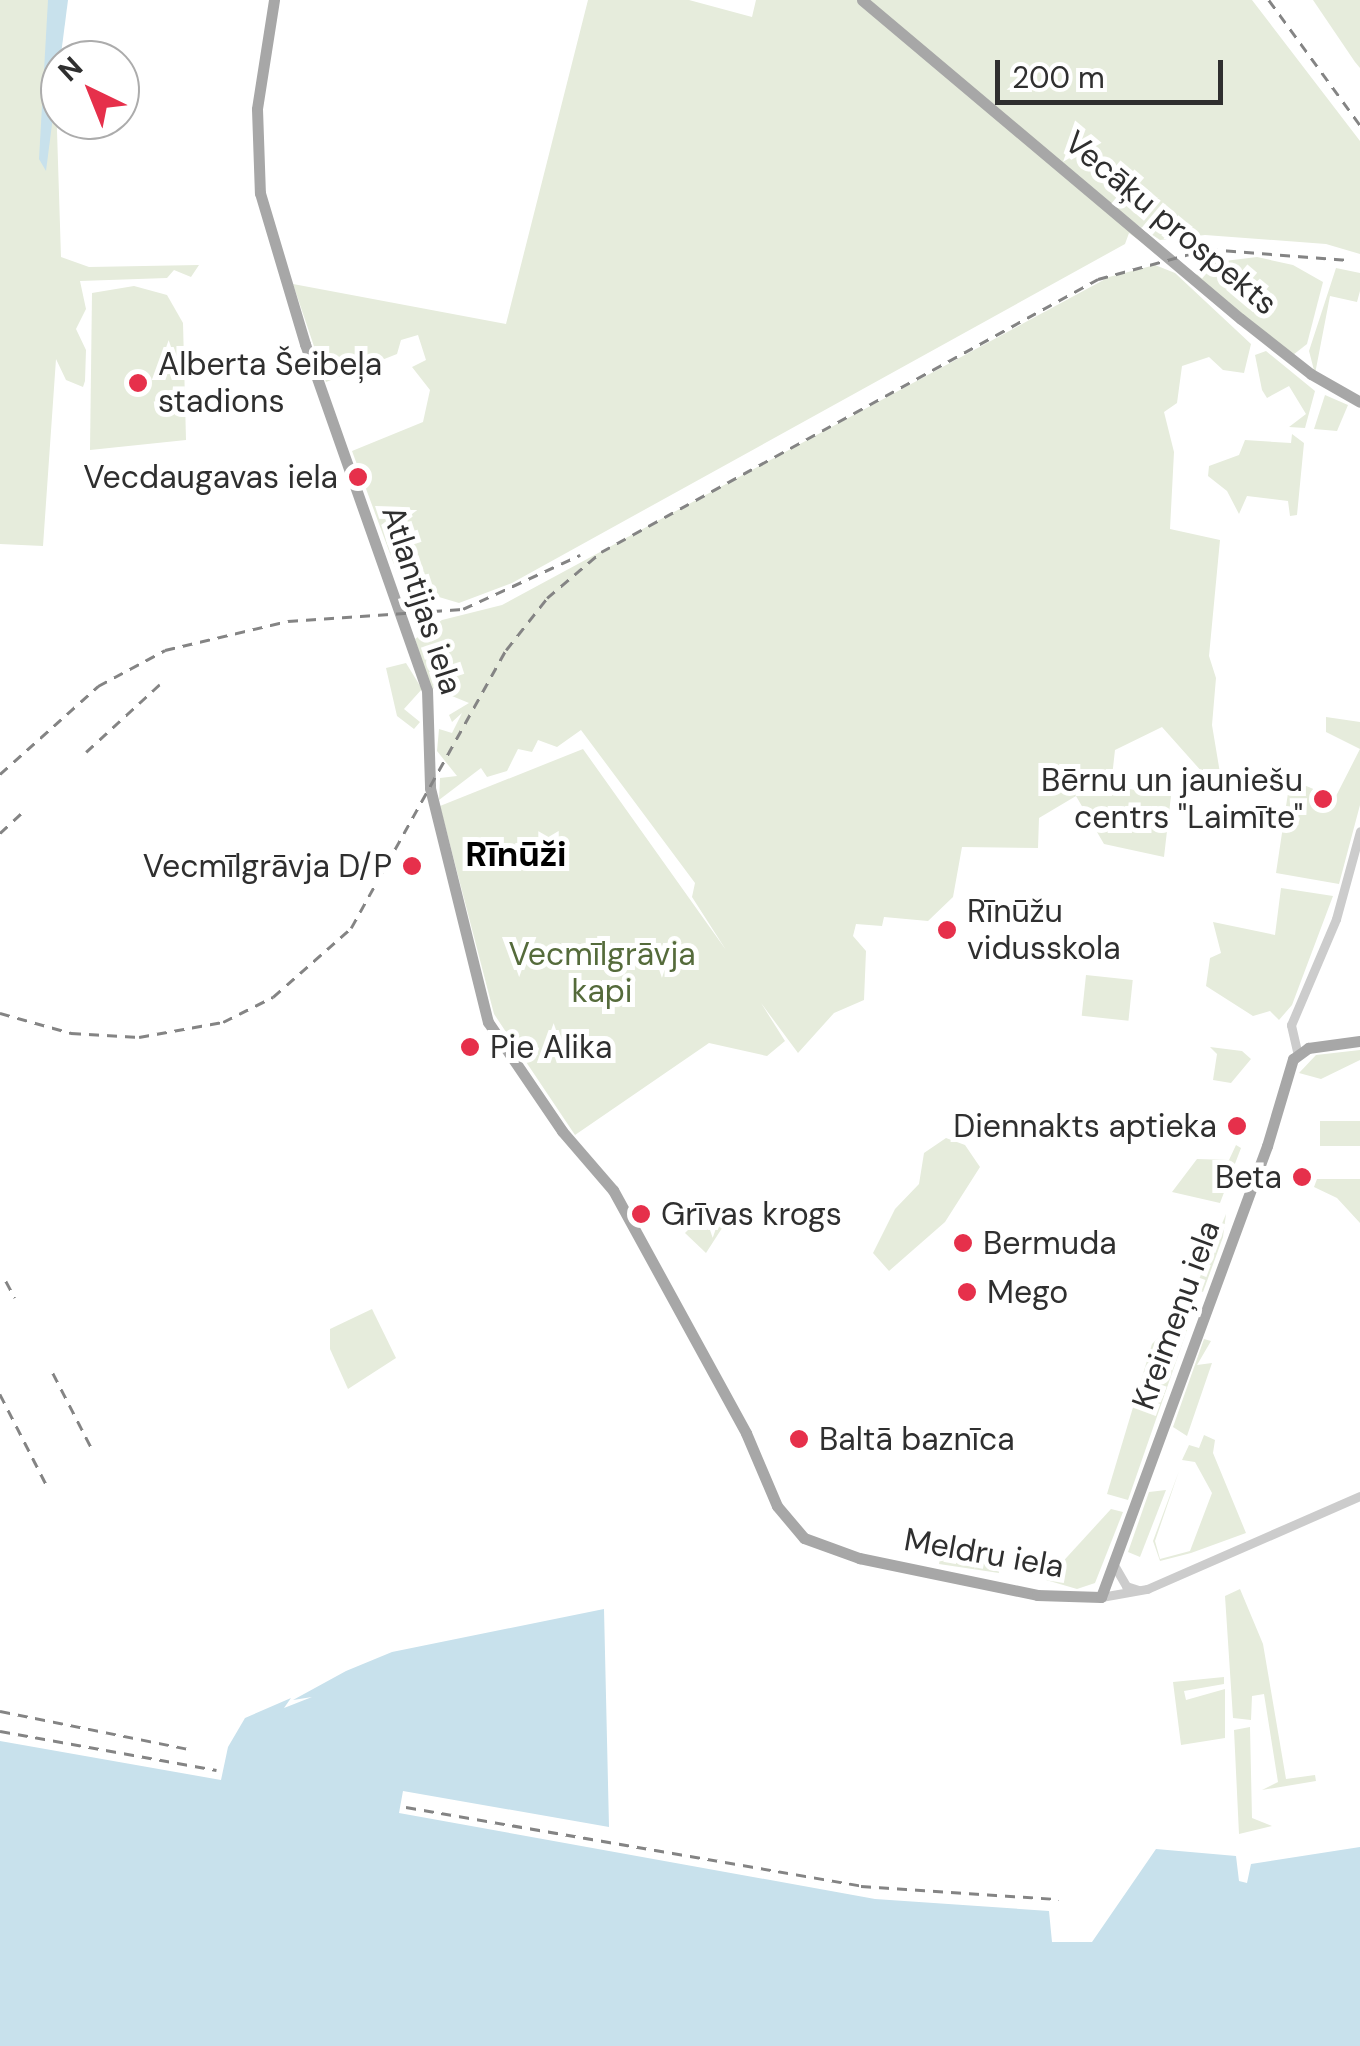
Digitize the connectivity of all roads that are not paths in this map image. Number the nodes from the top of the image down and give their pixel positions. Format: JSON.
{"nodes":[{"id":1,"x":274,"y":0,"type":"edge"},
{"id":2,"x":862,"y":0,"type":"edge"},
{"id":3,"x":1360,"y":402,"type":"edge"},
{"id":4,"x":1360,"y":831,"type":"edge"},
{"id":5,"x":1360,"y":1041,"type":"edge"},
{"id":6,"x":1297,"y":1051,"type":"junction"},
{"id":7,"x":1360,"y":1496,"type":"edge"},
{"id":8,"x":777,"y":1506,"type":"joint"},
{"id":9,"x":1114,"y":1564,"type":"junction"},
{"id":10,"x":1140,"y":1591,"type":"junction"},
{"id":11,"x":1101,"y":1597,"type":"junction"}],
"edges":[{"from":1,"to":8,"type":"main road","name":"Atlantijas iela"},
{"from":2,"to":3,"type":"main road","name":"Vecāķu prospekts"},
{"from":4,"to":6,"type":"street"},
{"from":5,"to":6,"type":"main road"},
{"from":6,"to":9,"type":"main road","name":"Kreimeņu iela"},
{"from":7,"to":10,"type":"street","name":"Meldru iela"},
{"from":8,"to":11,"type":"main road","name":"Meldru iela"},
{"from":9,"to":10,"type":"street"},
{"from":9,"to":11,"type":"main road","name":"Kreimeņu iela"},
{"from":10,"to":11,"type":"street","name":"Meldru iela"}]}
